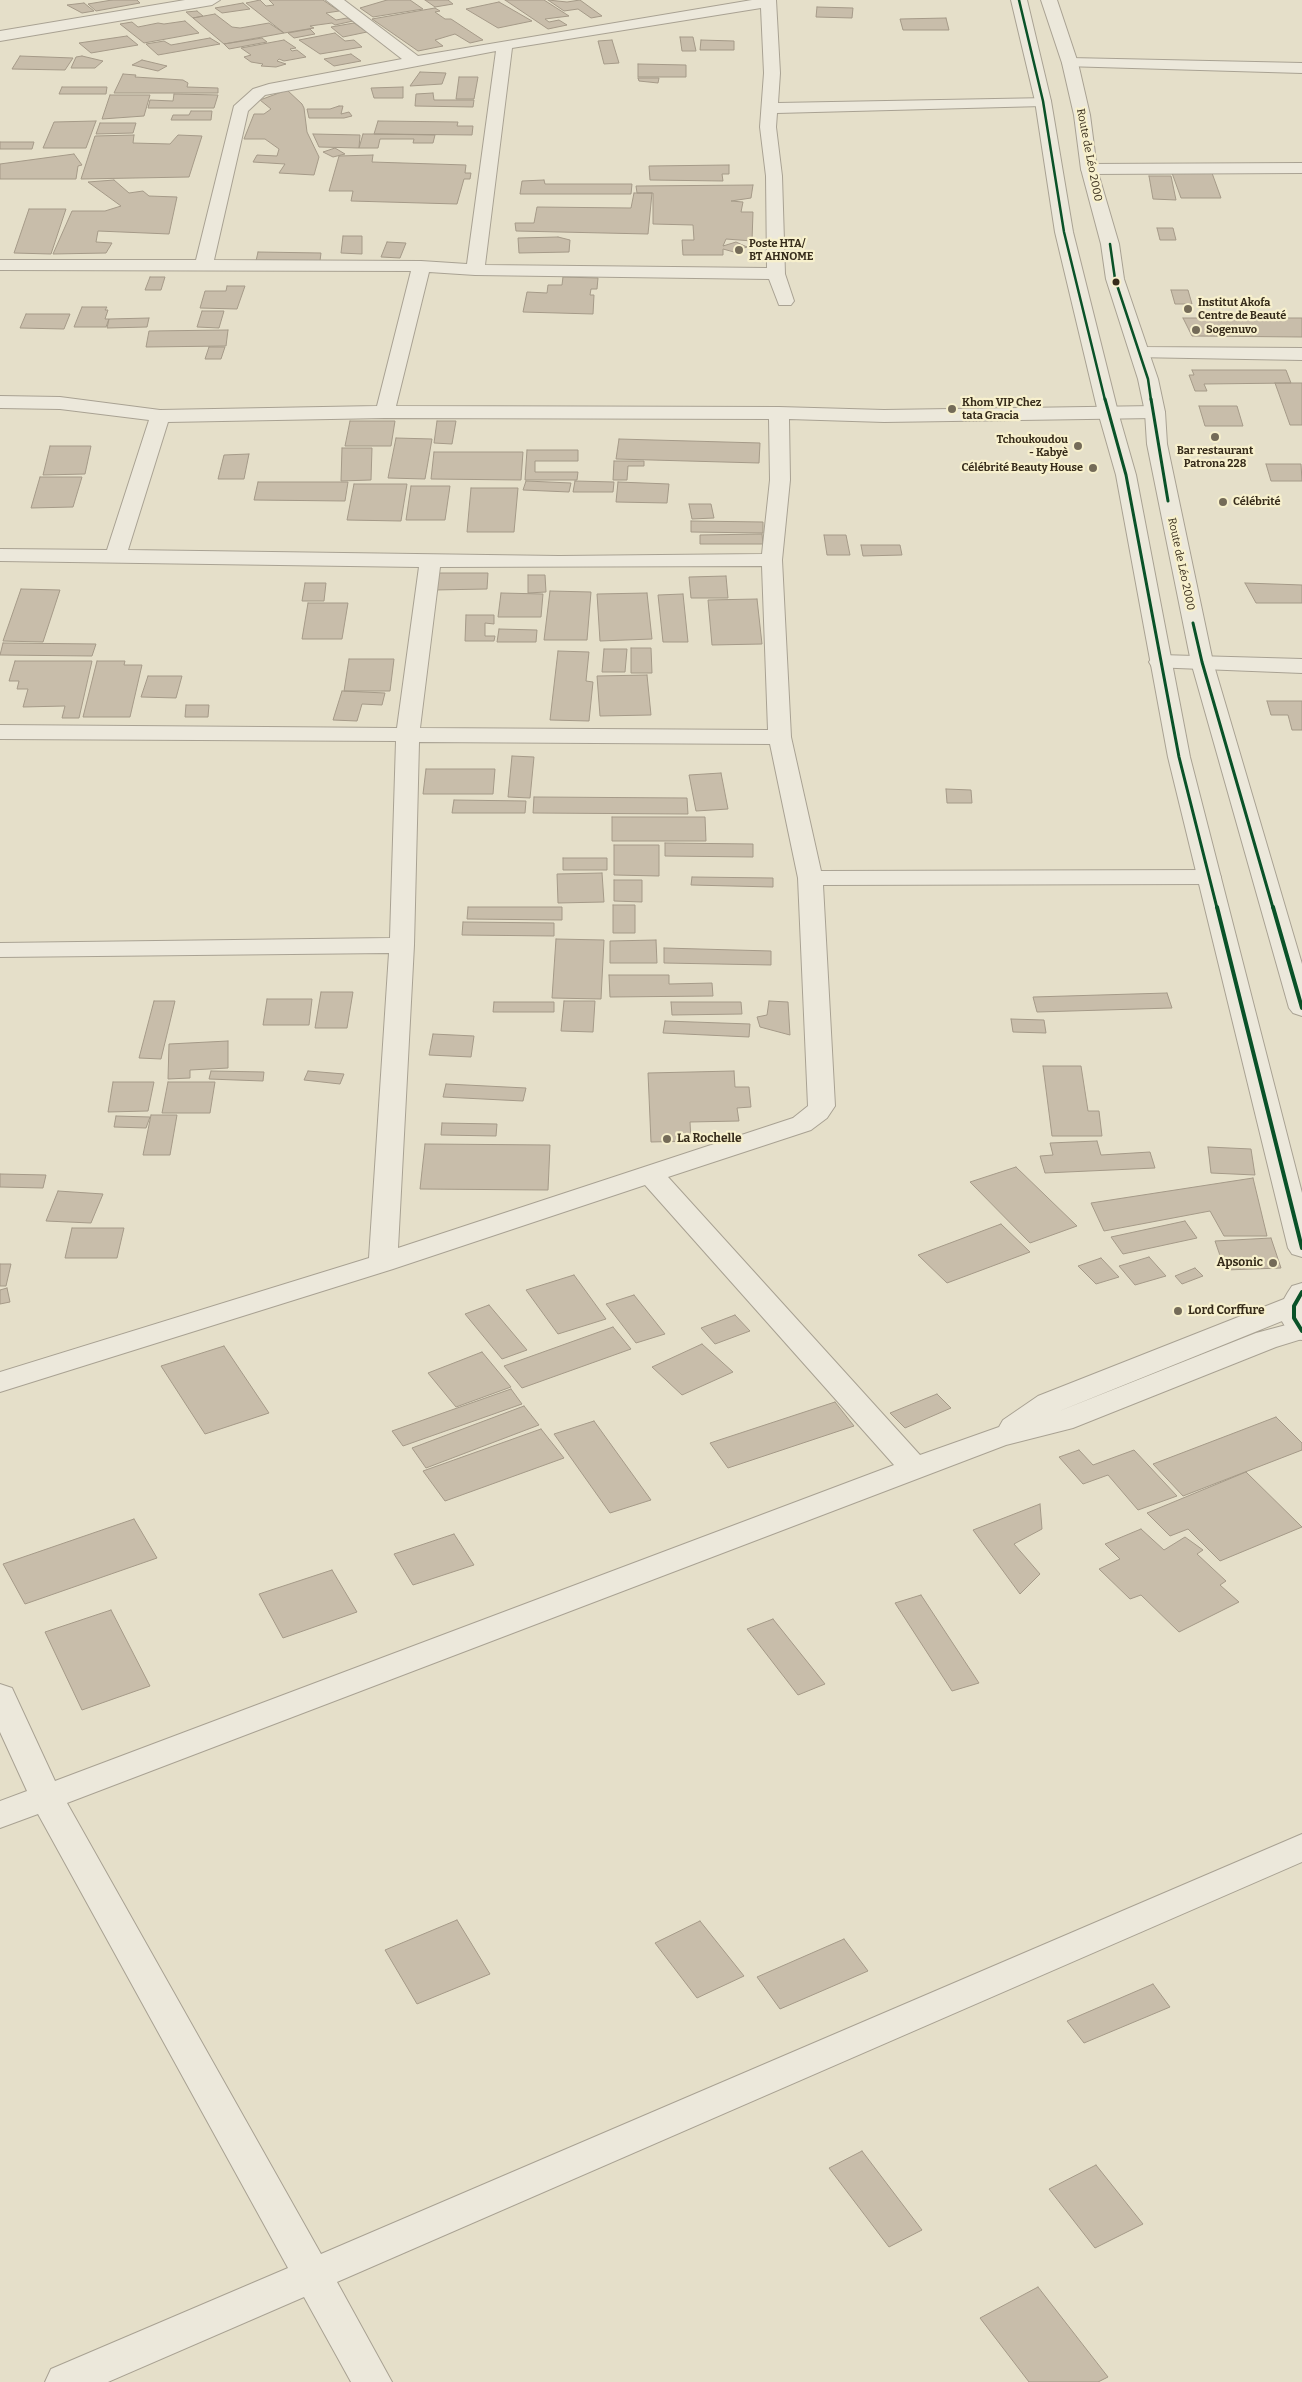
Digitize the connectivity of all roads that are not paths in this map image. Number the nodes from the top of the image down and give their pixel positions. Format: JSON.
{"nodes":[{"id":1,"x":212,"y":0,"type":"edge"},
{"id":2,"x":334,"y":0,"type":"edge"},
{"id":3,"x":1019,"y":0,"type":"edge"},
{"id":4,"x":1049,"y":0,"type":"edge"},
{"id":5,"x":768,"y":1,"type":"edge"},
{"id":6,"x":2,"y":40,"type":"edge"},
{"id":7,"x":505,"y":45,"type":"junction"},
{"id":8,"x":415,"y":61,"type":"junction"},
{"id":9,"x":1070,"y":63,"type":"junction"},
{"id":10,"x":1302,"y":68,"type":"edge"},
{"id":11,"x":1043,"y":101,"type":"junction"},
{"id":12,"x":770,"y":108,"type":"junction"},
{"id":13,"x":1302,"y":168,"type":"edge"},
{"id":14,"x":1089,"y":169,"type":"junction"},
{"id":15,"x":0,"y":265,"type":"edge"},
{"id":16,"x":204,"y":265,"type":"junction"},
{"id":17,"x":421,"y":266,"type":"junction"},
{"id":18,"x":475,"y":270,"type":"junction"},
{"id":19,"x":776,"y":274,"type":"junction"},
{"id":20,"x":785,"y":301,"type":"dead end"},
{"id":21,"x":1140,"y":352,"type":"junction"},
{"id":22,"x":1302,"y":354,"type":"edge"},
{"id":23,"x":0,"y":402,"type":"edge"},
{"id":24,"x":385,"y":412,"type":"junction"},
{"id":25,"x":1108,"y":412,"type":"junction"},
{"id":26,"x":1155,"y":412,"type":"junction"},
{"id":27,"x":779,"y":413,"type":"junction"},
{"id":28,"x":160,"y":416,"type":"junction"},
{"id":29,"x":0,"y":555,"type":"edge"},
{"id":30,"x":116,"y":555,"type":"junction"},
{"id":31,"x":430,"y":559,"type":"junction"},
{"id":32,"x":772,"y":560,"type":"junction"},
{"id":33,"x":1160,"y":662,"type":"junction"},
{"id":34,"x":1202,"y":662,"type":"junction"},
{"id":35,"x":1302,"y":666,"type":"edge"},
{"id":36,"x":0,"y":732,"type":"edge"},
{"id":37,"x":408,"y":734,"type":"junction"},
{"id":38,"x":780,"y":736,"type":"junction"},
{"id":39,"x":1209,"y":877,"type":"junction"},
{"id":40,"x":810,"y":878,"type":"junction"},
{"id":41,"x":402,"y":945,"type":"junction"},
{"id":42,"x":0,"y":950,"type":"edge"},
{"id":43,"x":1302,"y":1008,"type":"edge"},
{"id":44,"x":650,"y":1174,"type":"junction"},
{"id":45,"x":1302,"y":1248,"type":"edge"},
{"id":46,"x":383,"y":1263,"type":"junction"},
{"id":47,"x":1300,"y":1315,"type":"edge"},
{"id":48,"x":0,"y":1382,"type":"edge"},
{"id":49,"x":915,"y":1470,"type":"junction"},
{"id":50,"x":0,"y":1696,"type":"edge"},
{"id":51,"x":46,"y":1797,"type":"junction"},
{"id":52,"x":0,"y":1815,"type":"edge"},
{"id":53,"x":1302,"y":1847,"type":"edge"},
{"id":54,"x":312,"y":2274,"type":"junction"},
{"id":55,"x":65,"y":2382,"type":"edge"},
{"id":56,"x":372,"y":2382,"type":"edge"}],
"edges":[{"from":1,"to":6,"type":"street"},
{"from":2,"to":8,"type":"street"},
{"from":3,"to":11,"type":"street"},
{"from":4,"to":9,"type":"street","name":"Route de Léo 2000"},
{"from":5,"to":7,"type":"street"},
{"from":5,"to":12,"type":"street"},
{"from":7,"to":8,"type":"street"},
{"from":7,"to":18,"type":"street"},
{"from":8,"to":16,"type":"street"},
{"from":9,"to":10,"type":"street"},
{"from":9,"to":14,"type":"street","name":"Route de Léo 2000"},
{"from":11,"to":12,"type":"street"},
{"from":11,"to":25,"type":"street"},
{"from":12,"to":19,"type":"street"},
{"from":13,"to":14,"type":"street"},
{"from":14,"to":21,"type":"street","name":"Route de Léo 2000"},
{"from":15,"to":16,"type":"street"},
{"from":16,"to":17,"type":"street"},
{"from":17,"to":18,"type":"street"},
{"from":17,"to":24,"type":"street"},
{"from":18,"to":19,"type":"street"},
{"from":19,"to":20,"type":"street"},
{"from":21,"to":22,"type":"street"},
{"from":21,"to":26,"type":"street","name":"Route de Léo 2000"},
{"from":23,"to":28,"type":"street"},
{"from":24,"to":27,"type":"street"},
{"from":24,"to":28,"type":"street"},
{"from":25,"to":26,"type":"street"},
{"from":25,"to":27,"type":"street"},
{"from":25,"to":33,"type":"street"},
{"from":26,"to":34,"type":"street","name":"Route de Léo 2000"},
{"from":27,"to":32,"type":"street"},
{"from":28,"to":30,"type":"street"},
{"from":29,"to":30,"type":"street"},
{"from":30,"to":31,"type":"street"},
{"from":31,"to":32,"type":"street"},
{"from":31,"to":37,"type":"street"},
{"from":32,"to":38,"type":"street"},
{"from":33,"to":34,"type":"street"},
{"from":33,"to":39,"type":"street"},
{"from":34,"to":35,"type":"street"},
{"from":34,"to":43,"type":"street","name":"Route de Léo 2000"},
{"from":36,"to":37,"type":"street"},
{"from":37,"to":38,"type":"street"},
{"from":37,"to":41,"type":"street"},
{"from":38,"to":40,"type":"street"},
{"from":39,"to":40,"type":"street"},
{"from":39,"to":45,"type":"street"},
{"from":40,"to":44,"type":"street"},
{"from":41,"to":42,"type":"street"},
{"from":41,"to":46,"type":"street"},
{"from":44,"to":46,"type":"street"},
{"from":44,"to":49,"type":"street"},
{"from":46,"to":48,"type":"street"},
{"from":47,"to":49,"type":"street"},
{"from":49,"to":51,"type":"street"},
{"from":50,"to":51,"type":"street"},
{"from":51,"to":52,"type":"street"},
{"from":51,"to":54,"type":"street"},
{"from":53,"to":54,"type":"street"},
{"from":54,"to":55,"type":"street"},
{"from":54,"to":56,"type":"street"}]}
